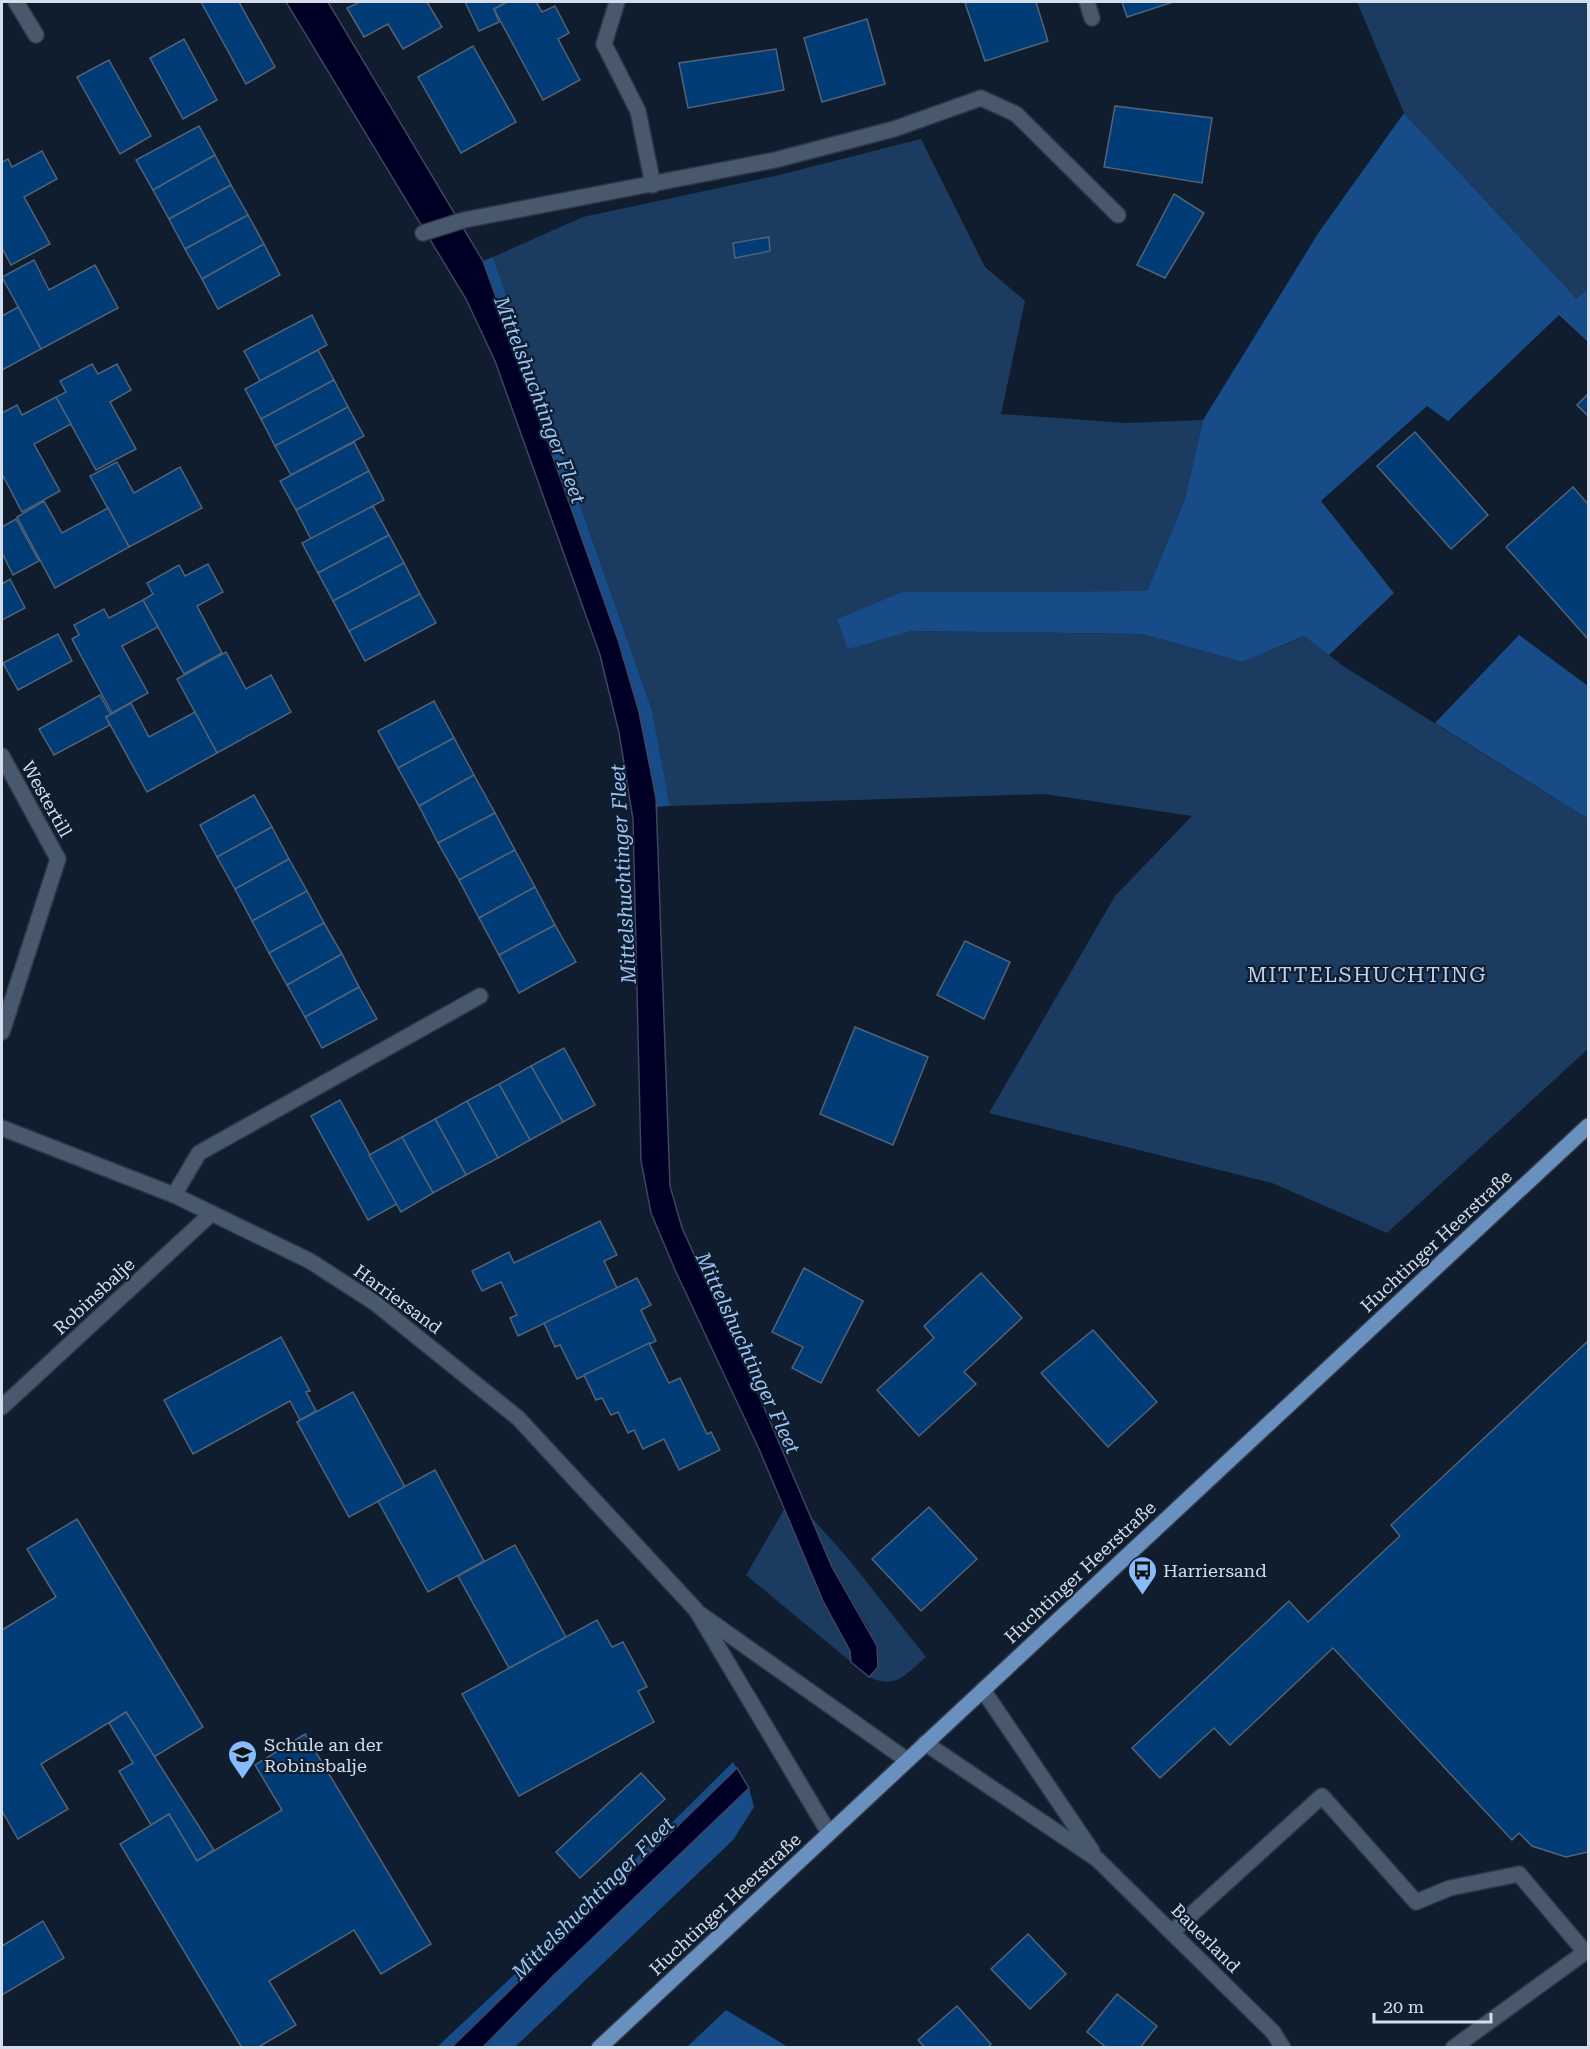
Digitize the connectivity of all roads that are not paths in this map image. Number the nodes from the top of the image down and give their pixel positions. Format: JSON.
{"nodes":[{"id":1,"x":16,"y":2,"type":"edge"},
{"id":2,"x":616,"y":2,"type":"edge"},
{"id":3,"x":1087,"y":2,"type":"edge"},
{"id":4,"x":1092,"y":18,"type":"dead end"},
{"id":5,"x":36,"y":35,"type":"dead end"},
{"id":6,"x":653,"y":185,"type":"junction"},
{"id":7,"x":1118,"y":215,"type":"dead end"},
{"id":8,"x":423,"y":233,"type":"dead end"},
{"id":9,"x":2,"y":756,"type":"edge"},
{"id":10,"x":480,"y":996,"type":"dead end"},
{"id":11,"x":2,"y":1032,"type":"edge"},
{"id":12,"x":1588,"y":1126,"type":"edge"},
{"id":13,"x":2,"y":1128,"type":"edge"},
{"id":14,"x":174,"y":1195,"type":"junction"},
{"id":15,"x":212,"y":1213,"type":"junction"},
{"id":16,"x":2,"y":1407,"type":"edge"},
{"id":17,"x":696,"y":1610,"type":"junction"},
{"id":18,"x":983,"y":1690,"type":"junction"},
{"id":19,"x":925,"y":1743,"type":"junction"},
{"id":20,"x":907,"y":1760,"type":"junction"},
{"id":21,"x":829,"y":1833,"type":"junction"},
{"id":22,"x":1097,"y":1859,"type":"junction"},
{"id":23,"x":1172,"y":1932,"type":"junction"},
{"id":24,"x":1587,"y":1951,"type":"edge"},
{"id":25,"x":599,"y":2048,"type":"edge"},
{"id":26,"x":1283,"y":2048,"type":"edge"},
{"id":27,"x":1453,"y":2048,"type":"edge"}],
"edges":[{"from":1,"to":5,"type":"street"},
{"from":2,"to":6,"type":"street"},
{"from":3,"to":4,"type":"street"},
{"from":6,"to":7,"type":"street"},
{"from":6,"to":8,"type":"street"},
{"from":9,"to":11,"type":"street","name":"Westertill"},
{"from":10,"to":14,"type":"street"},
{"from":12,"to":18,"type":"main road","name":"Huchtinger Heerstraße"},
{"from":13,"to":14,"type":"street","name":"Harriersand"},
{"from":14,"to":15,"type":"street","name":"Harriersand"},
{"from":15,"to":16,"type":"street","name":"Robinsbalje"},
{"from":15,"to":17,"type":"street","name":"Harriersand"},
{"from":17,"to":20,"type":"street","name":"Harriersand"},
{"from":17,"to":21,"type":"street","name":"Harriersand"},
{"from":18,"to":19,"type":"main road","name":"Huchtinger Heerstraße"},
{"from":18,"to":22,"type":"street","name":"Bauerland"},
{"from":19,"to":20,"type":"main road","name":"Huchtinger Heerstraße"},
{"from":19,"to":22,"type":"street","name":"Bauerland"},
{"from":20,"to":21,"type":"main road","name":"Huchtinger Heerstraße"},
{"from":21,"to":25,"type":"main road","name":"Huchtinger Heerstraße"},
{"from":22,"to":23,"type":"street","name":"Bauerland"},
{"from":23,"to":24,"type":"street"},
{"from":23,"to":26,"type":"street","name":"Bauerland"},
{"from":24,"to":27,"type":"street"}]}
